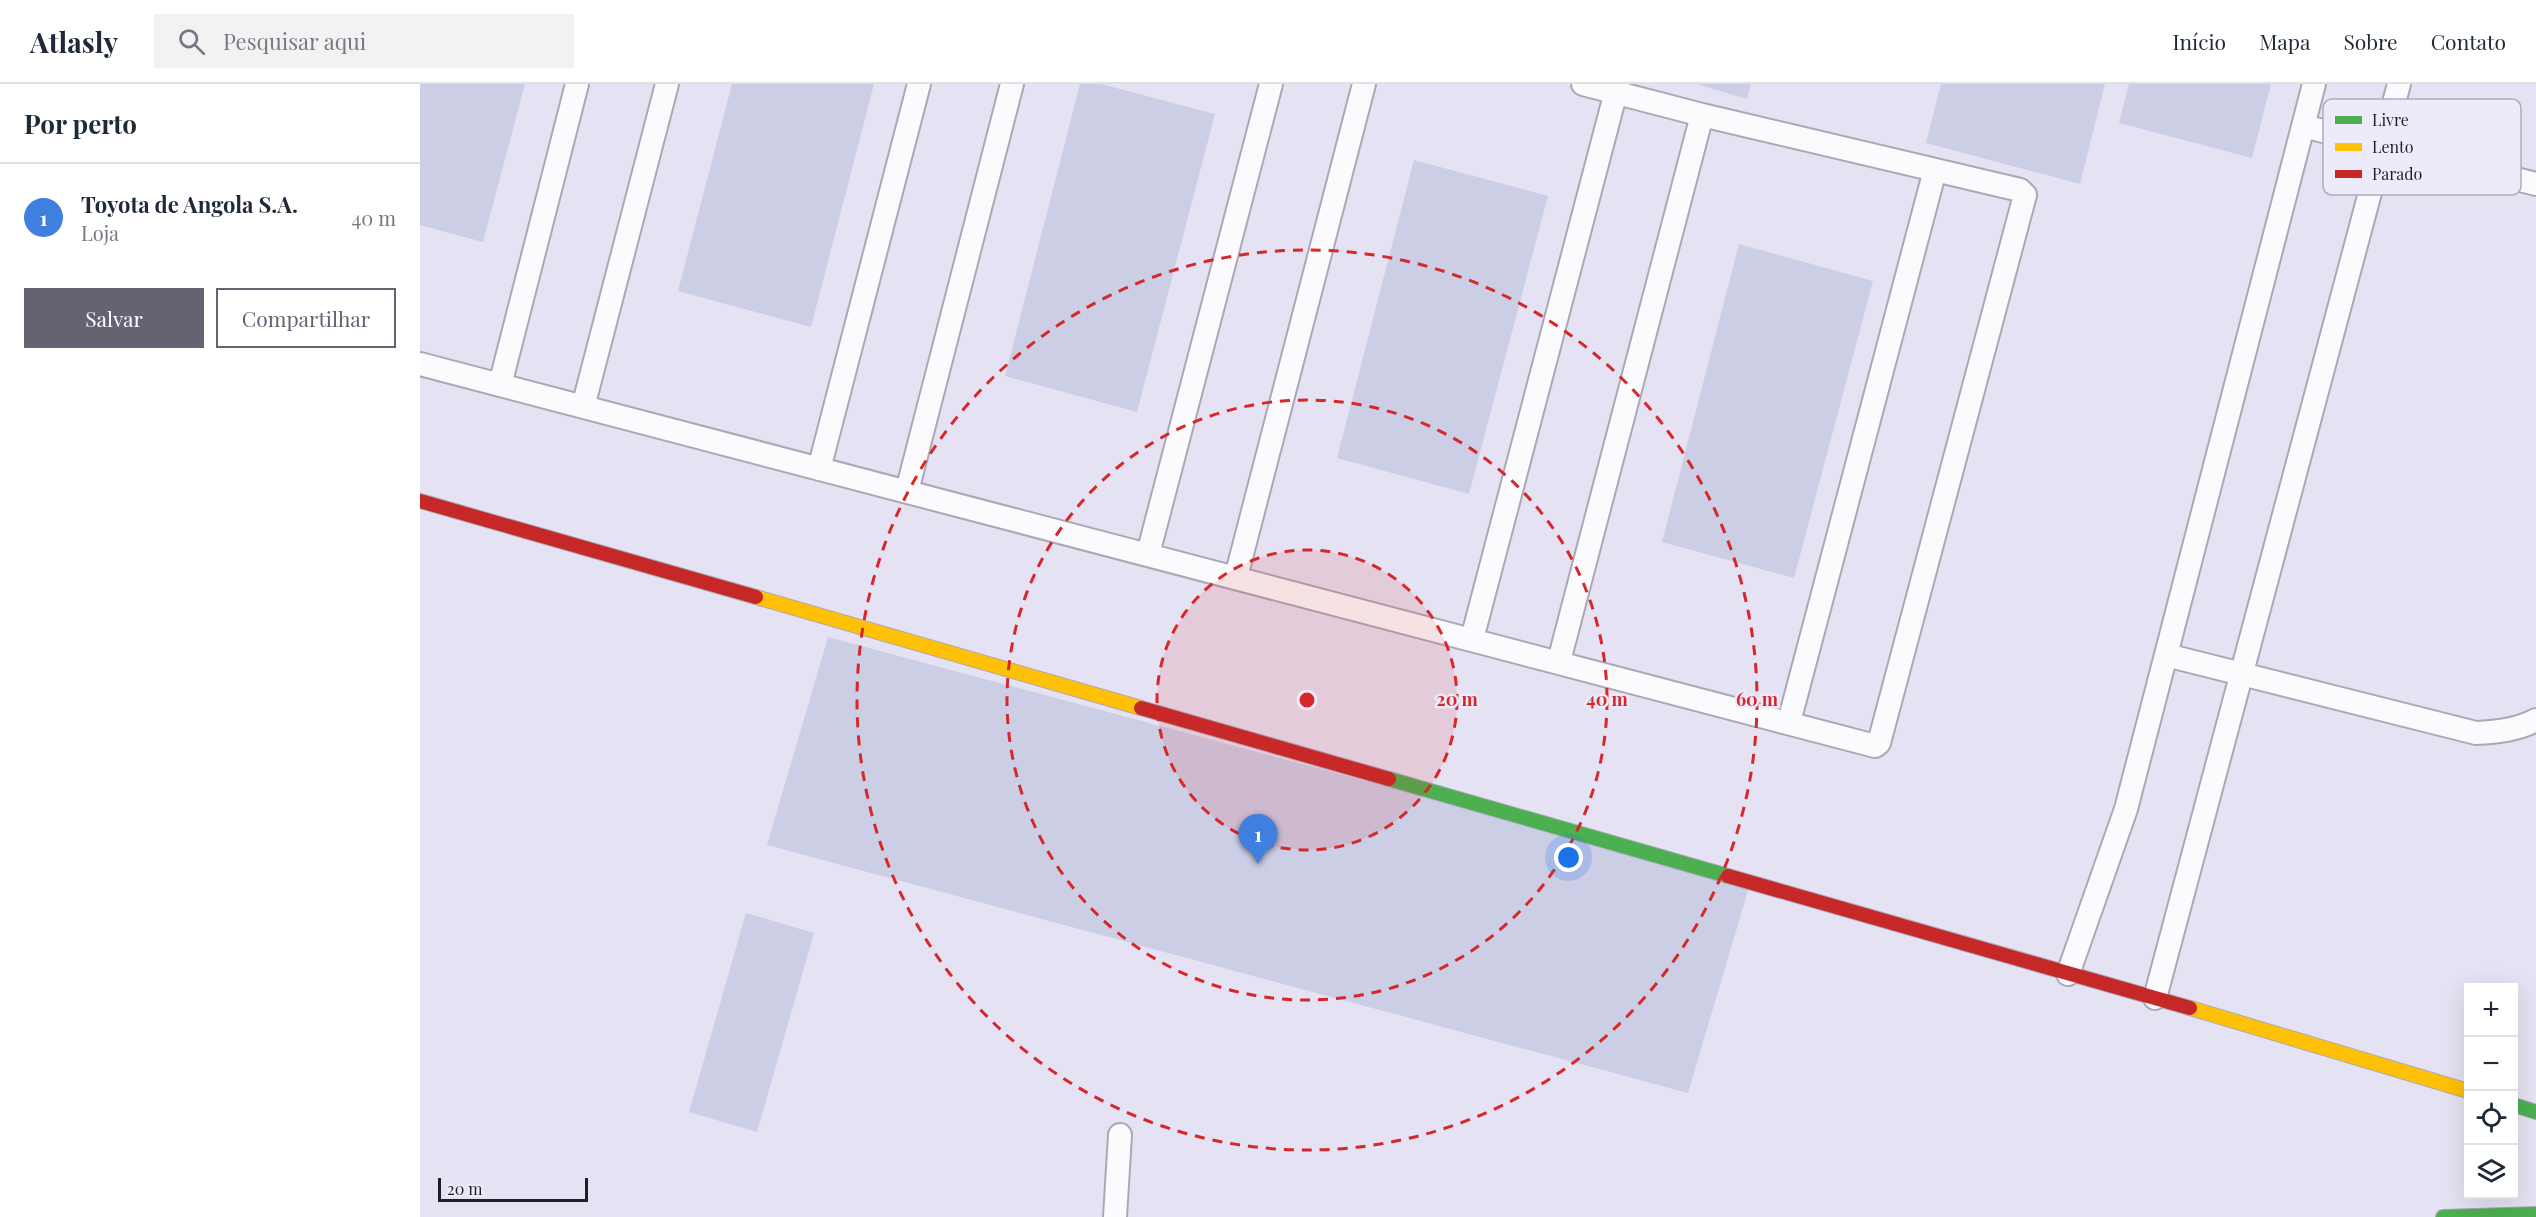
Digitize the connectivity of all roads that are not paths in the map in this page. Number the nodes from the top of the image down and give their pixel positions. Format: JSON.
{"nodes":[{"id":1,"x":577,"y":84,"type":"edge"},
{"id":2,"x":667,"y":84,"type":"edge"},
{"id":3,"x":919,"y":84,"type":"edge"},
{"id":4,"x":1012,"y":84,"type":"edge"},
{"id":5,"x":1271,"y":84,"type":"edge"},
{"id":6,"x":1364,"y":84,"type":"edge"},
{"id":7,"x":1583,"y":84,"type":"edge"},
{"id":8,"x":2314,"y":84,"type":"edge"},
{"id":9,"x":2399,"y":84,"type":"edge"},
{"id":10,"x":1617,"y":88,"type":"edge"},
{"id":11,"x":2395,"y":99,"type":"edge"},
{"id":12,"x":1702,"y":115,"type":"junction"},
{"id":13,"x":2303,"y":126,"type":"junction"},
{"id":14,"x":2323,"y":131,"type":"edge"},
{"id":15,"x":1935,"y":170,"type":"junction"},
{"id":16,"x":2521,"y":180,"type":"edge"},
{"id":17,"x":2536,"y":184,"type":"edge"},
{"id":18,"x":2370,"y":195,"type":"edge"},
{"id":19,"x":420,"y":364,"type":"edge"},
{"id":20,"x":500,"y":385,"type":"junction"},
{"id":21,"x":583,"y":407,"type":"junction"},
{"id":22,"x":819,"y":469,"type":"junction"},
{"id":23,"x":907,"y":491,"type":"junction"},
{"id":24,"x":420,"y":501,"type":"edge"},
{"id":25,"x":1148,"y":554,"type":"junction"},
{"id":26,"x":1236,"y":577,"type":"junction"},
{"id":27,"x":1472,"y":639,"type":"junction"},
{"id":28,"x":2166,"y":655,"type":"junction"},
{"id":29,"x":1559,"y":661,"type":"junction"},
{"id":30,"x":2241,"y":674,"type":"junction"},
{"id":31,"x":2536,"y":720,"type":"edge"},
{"id":32,"x":1789,"y":722,"type":"junction"},
{"id":33,"x":2068,"y":974,"type":"junction"},
{"id":34,"x":2155,"y":998,"type":"junction"},
{"id":35,"x":2464,"y":1090,"type":"edge"},
{"id":36,"x":2518,"y":1106,"type":"edge"},
{"id":37,"x":2536,"y":1112,"type":"edge"},
{"id":38,"x":1120,"y":1135,"type":"dead end"},
{"id":39,"x":2536,"y":1214,"type":"edge"},
{"id":40,"x":1115,"y":1217,"type":"edge"},
{"id":41,"x":2443,"y":1217,"type":"edge"}],
"edges":[{"from":1,"to":20,"type":"lane"},
{"from":2,"to":21,"type":"lane"},
{"from":3,"to":22,"type":"lane"},
{"from":4,"to":23,"type":"lane"},
{"from":5,"to":25,"type":"lane"},
{"from":6,"to":26,"type":"lane"},
{"from":7,"to":10,"type":"lane"},
{"from":8,"to":13,"type":"lane"},
{"from":9,"to":11,"type":"lane"},
{"from":10,"to":12,"type":"lane"},
{"from":10,"to":27,"type":"lane"},
{"from":12,"to":15,"type":"lane"},
{"from":12,"to":29,"type":"lane"},
{"from":13,"to":14,"type":"lane"},
{"from":13,"to":28,"type":"lane"},
{"from":15,"to":32,"type":"lane"},
{"from":15,"to":32,"type":"lane"},
{"from":16,"to":17,"type":"lane"},
{"from":18,"to":30,"type":"lane"},
{"from":19,"to":20,"type":"lane"},
{"from":20,"to":21,"type":"lane"},
{"from":21,"to":22,"type":"lane"},
{"from":22,"to":23,"type":"lane"},
{"from":23,"to":25,"type":"lane"},
{"from":24,"to":33,"type":"street"},
{"from":25,"to":26,"type":"lane"},
{"from":26,"to":27,"type":"lane"},
{"from":27,"to":29,"type":"lane"},
{"from":28,"to":30,"type":"lane"},
{"from":28,"to":33,"type":"lane"},
{"from":29,"to":32,"type":"lane"},
{"from":30,"to":31,"type":"lane"},
{"from":30,"to":34,"type":"lane"},
{"from":33,"to":34,"type":"street"},
{"from":34,"to":35,"type":"street"},
{"from":36,"to":37,"type":"street"},
{"from":38,"to":40,"type":"lane"},
{"from":39,"to":41,"type":"street"}]}
